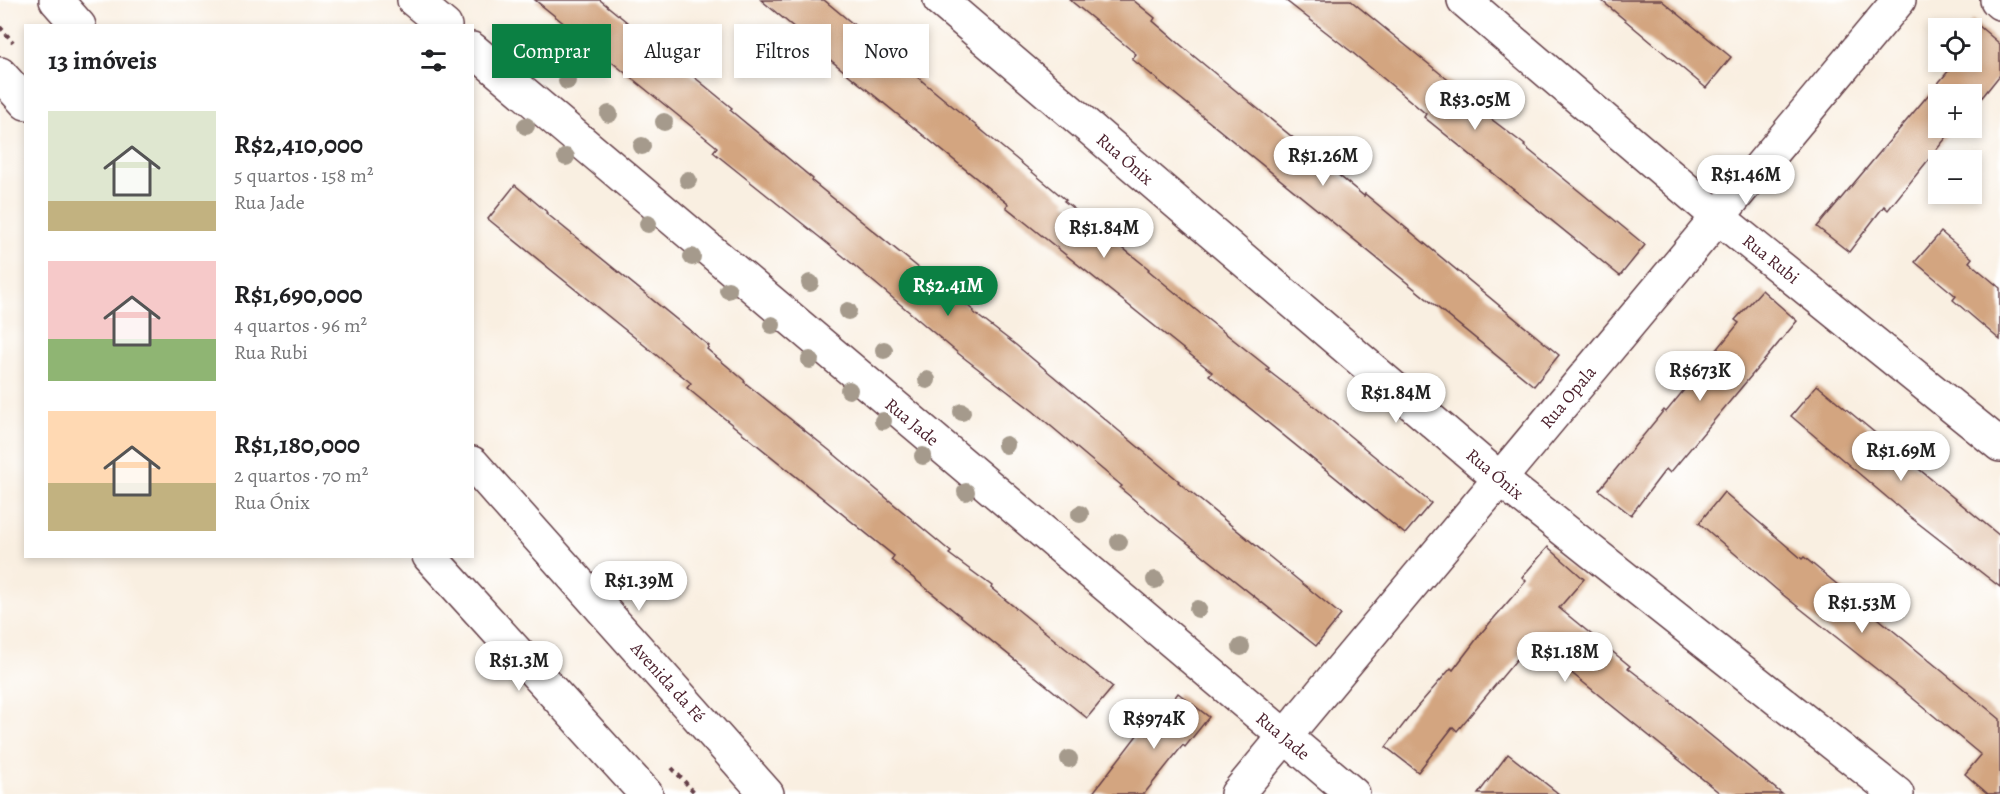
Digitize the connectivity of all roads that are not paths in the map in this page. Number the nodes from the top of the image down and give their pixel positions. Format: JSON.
{"nodes":[{"id":1,"x":56,"y":0,"type":"edge"},
{"id":2,"x":940,"y":0,"type":"edge"},
{"id":3,"x":1464,"y":0,"type":"edge"},
{"id":4,"x":1899,"y":0,"type":"edge"},
{"id":5,"x":77,"y":24,"type":"edge"},
{"id":6,"x":474,"y":51,"type":"edge"},
{"id":7,"x":0,"y":74,"type":"edge"},
{"id":8,"x":24,"y":101,"type":"edge"},
{"id":9,"x":1718,"y":217,"type":"junction"},
{"id":10,"x":2000,"y":445,"type":"edge"},
{"id":11,"x":474,"y":466,"type":"edge"},
{"id":12,"x":1500,"y":479,"type":"junction"},
{"id":13,"x":431,"y":558,"type":"edge"},
{"id":14,"x":1284,"y":737,"type":"junction"},
{"id":15,"x":646,"y":794,"type":"edge"},
{"id":16,"x":767,"y":794,"type":"edge"},
{"id":17,"x":1237,"y":794,"type":"edge"},
{"id":18,"x":1353,"y":794,"type":"edge"},
{"id":19,"x":1897,"y":794,"type":"edge"}],
"edges":[{"from":1,"to":5,"type":"street"},
{"from":2,"to":12,"type":"street","name":"Rua Ónix"},
{"from":3,"to":9,"type":"street","name":"Rua Rubi"},
{"from":4,"to":9,"type":"street","name":"Rua Opala"},
{"from":6,"to":14,"type":"street","name":"Rua Jade"},
{"from":7,"to":8,"type":"street"},
{"from":9,"to":10,"type":"street","name":"Rua Rubi"},
{"from":9,"to":12,"type":"street","name":"Rua Opala"},
{"from":11,"to":16,"type":"street","name":"Avenida da Fé"},
{"from":12,"to":14,"type":"street","name":"Rua Opala"},
{"from":12,"to":19,"type":"street","name":"Rua Ónix"},
{"from":13,"to":15,"type":"street"},
{"from":14,"to":17,"type":"street","name":"Rua Opala"},
{"from":14,"to":18,"type":"street","name":"Rua Jade"}]}
